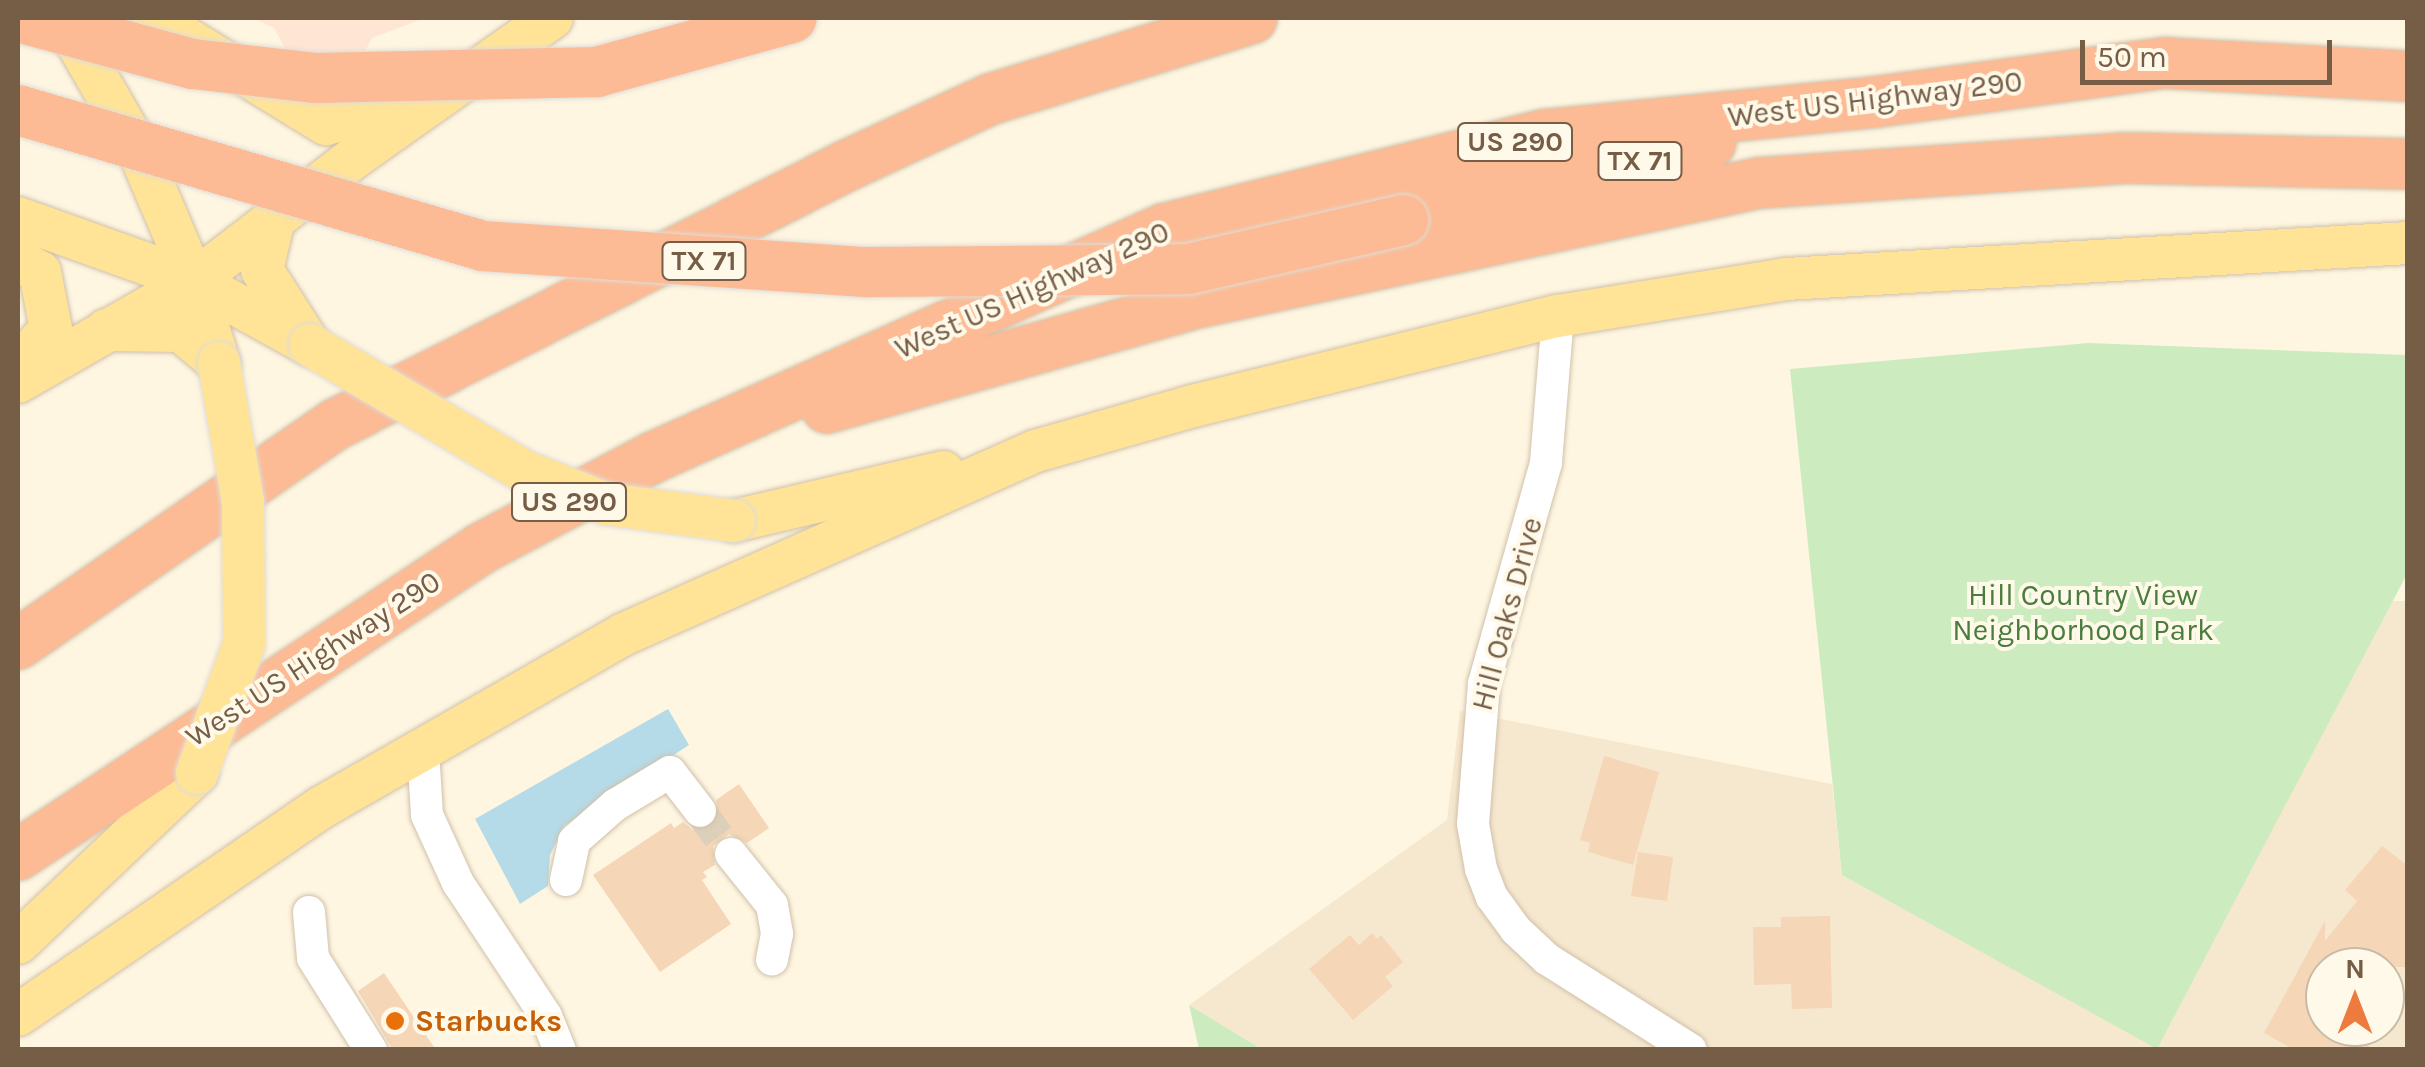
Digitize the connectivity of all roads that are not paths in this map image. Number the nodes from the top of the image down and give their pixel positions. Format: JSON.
{"nodes":[{"id":1,"x":22,"y":18,"type":"edge"},
{"id":2,"x":56,"y":18,"type":"edge"},
{"id":3,"x":154,"y":18,"type":"edge"},
{"id":4,"x":531,"y":18,"type":"edge"},
{"id":5,"x":552,"y":18,"type":"edge"},
{"id":6,"x":792,"y":18,"type":"edge"},
{"id":7,"x":1252,"y":18,"type":"edge"},
{"id":8,"x":2408,"y":76,"type":"edge"},
{"id":9,"x":1875,"y":102,"type":"junction"},
{"id":10,"x":18,"y":110,"type":"edge"},
{"id":11,"x":2408,"y":164,"type":"edge"},
{"id":12,"x":18,"y":218,"type":"edge"},
{"id":13,"x":274,"y":219,"type":"junction"},
{"id":14,"x":2408,"y":243,"type":"edge"},
{"id":15,"x":18,"y":260,"type":"edge"},
{"id":16,"x":194,"y":282,"type":"junction"},
{"id":17,"x":1558,"y":316,"type":"junction"},
{"id":18,"x":104,"y":330,"type":"junction"},
{"id":19,"x":310,"y":345,"type":"junction"},
{"id":20,"x":219,"y":363,"type":"junction"},
{"id":21,"x":18,"y":365,"type":"edge"},
{"id":22,"x":18,"y":382,"type":"edge"},
{"id":23,"x":1036,"y":450,"type":"junction"},
{"id":24,"x":654,"y":457,"type":"junction"},
{"id":25,"x":18,"y":642,"type":"edge"},
{"id":26,"x":423,"y":750,"type":"junction"},
{"id":27,"x":700,"y":811,"type":"tunnel mouth"},
{"id":28,"x":730,"y":854,"type":"tunnel mouth"},
{"id":29,"x":18,"y":855,"type":"edge"},
{"id":30,"x":566,"y":880,"type":"dead end"},
{"id":31,"x":309,"y":912,"type":"dead end"},
{"id":32,"x":18,"y":943,"type":"edge"},
{"id":33,"x":772,"y":960,"type":"dead end"},
{"id":34,"x":18,"y":1015,"type":"edge"},
{"id":35,"x":372,"y":1050,"type":"edge"},
{"id":36,"x":560,"y":1050,"type":"edge"},
{"id":37,"x":1691,"y":1050,"type":"edge"}],
"edges":[{"from":1,"to":6,"type":"highway","bridge":true},
{"from":2,"to":16,"type":"main road"},
{"from":3,"to":4,"type":"main road"},
{"from":5,"to":13,"type":"main road"},
{"from":7,"to":25,"type":"highway"},
{"from":8,"to":9,"type":"highway","name":"West US Highway 290","number":"US 290"},
{"from":9,"to":10,"type":"highway","number":"TX 71","bridge":true},
{"from":9,"to":24,"type":"highway","name":"West US Highway 290","number":"US 290"},
{"from":11,"to":24,"type":"highway"},
{"from":12,"to":16,"type":"main road"},
{"from":13,"to":16,"type":"main road"},
{"from":13,"to":19,"type":"main road"},
{"from":14,"to":17,"type":"main road"},
{"from":15,"to":21,"type":"main road"},
{"from":16,"to":18,"type":"main road"},
{"from":16,"to":19,"type":"main road"},
{"from":16,"to":20,"type":"main road"},
{"from":17,"to":23,"type":"main road"},
{"from":17,"to":37,"type":"street","name":"Hill Oaks Drive"},
{"from":18,"to":20,"type":"main road"},
{"from":18,"to":22,"type":"main road"},
{"from":19,"to":23,"type":"main road","bridge":true},
{"from":20,"to":32,"type":"main road","bridge":true},
{"from":23,"to":26,"type":"main road"},
{"from":24,"to":29,"type":"highway","name":"West US Highway 290","number":"US 290"},
{"from":26,"to":34,"type":"main road"},
{"from":26,"to":36,"type":"street"},
{"from":27,"to":30,"type":"street"},
{"from":28,"to":33,"type":"street"},
{"from":31,"to":35,"type":"street"}]}
